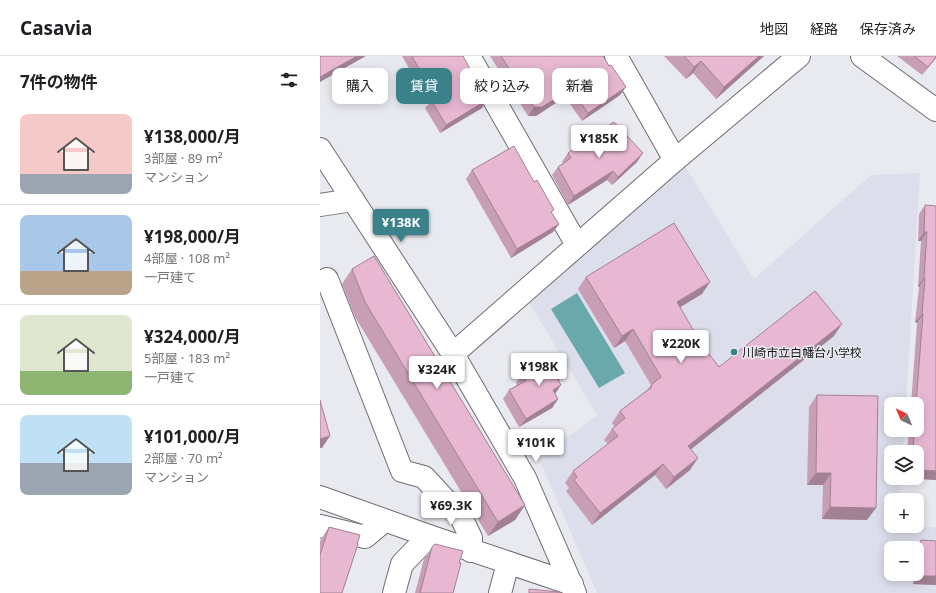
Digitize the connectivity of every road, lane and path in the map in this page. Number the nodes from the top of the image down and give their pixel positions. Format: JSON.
{"nodes":[{"id":1,"x":469,"y":56,"type":"edge"},
{"id":2,"x":616,"y":56,"type":"edge"},
{"id":3,"x":799,"y":56,"type":"edge"},
{"id":4,"x":862,"y":56,"type":"edge"},
{"id":5,"x":936,"y":110,"type":"edge"},
{"id":6,"x":320,"y":149,"type":"edge"},
{"id":7,"x":675,"y":160,"type":"junction"},
{"id":8,"x":353,"y":200,"type":"junction"},
{"id":9,"x":320,"y":205,"type":"edge"},
{"id":10,"x":577,"y":245,"type":"junction"},
{"id":11,"x":327,"y":279,"type":"dead end"},
{"id":12,"x":453,"y":354,"type":"junction"},
{"id":13,"x":320,"y":498,"type":"edge"},
{"id":14,"x":384,"y":521,"type":"junction"},
{"id":15,"x":320,"y":526,"type":"edge"},
{"id":16,"x":429,"y":536,"type":"junction"},
{"id":17,"x":471,"y":551,"type":"junction"},
{"id":18,"x":508,"y":563,"type":"junction"},
{"id":19,"x":544,"y":584,"type":"edge"},
{"id":20,"x":573,"y":588,"type":"edge"},
{"id":21,"x":394,"y":593,"type":"edge"},
{"id":22,"x":500,"y":593,"type":"edge"}],
"edges":[{"from":1,"to":10,"type":"street"},
{"from":2,"to":7,"type":"street"},
{"from":3,"to":7,"type":"street"},
{"from":4,"to":5,"type":"street"},
{"from":6,"to":8,"type":"street"},
{"from":7,"to":10,"type":"street"},
{"from":8,"to":9,"type":"street"},
{"from":8,"to":12,"type":"street"},
{"from":10,"to":12,"type":"street"},
{"from":11,"to":17,"type":"street"},
{"from":12,"to":20,"type":"street"},
{"from":13,"to":14,"type":"street"},
{"from":14,"to":15,"type":"street"},
{"from":14,"to":16,"type":"street"},
{"from":16,"to":17,"type":"street"},
{"from":16,"to":21,"type":"street"},
{"from":17,"to":18,"type":"street"},
{"from":18,"to":19,"type":"street"},
{"from":18,"to":22,"type":"street"},
{"from":19,"to":20,"type":"street"}]}
